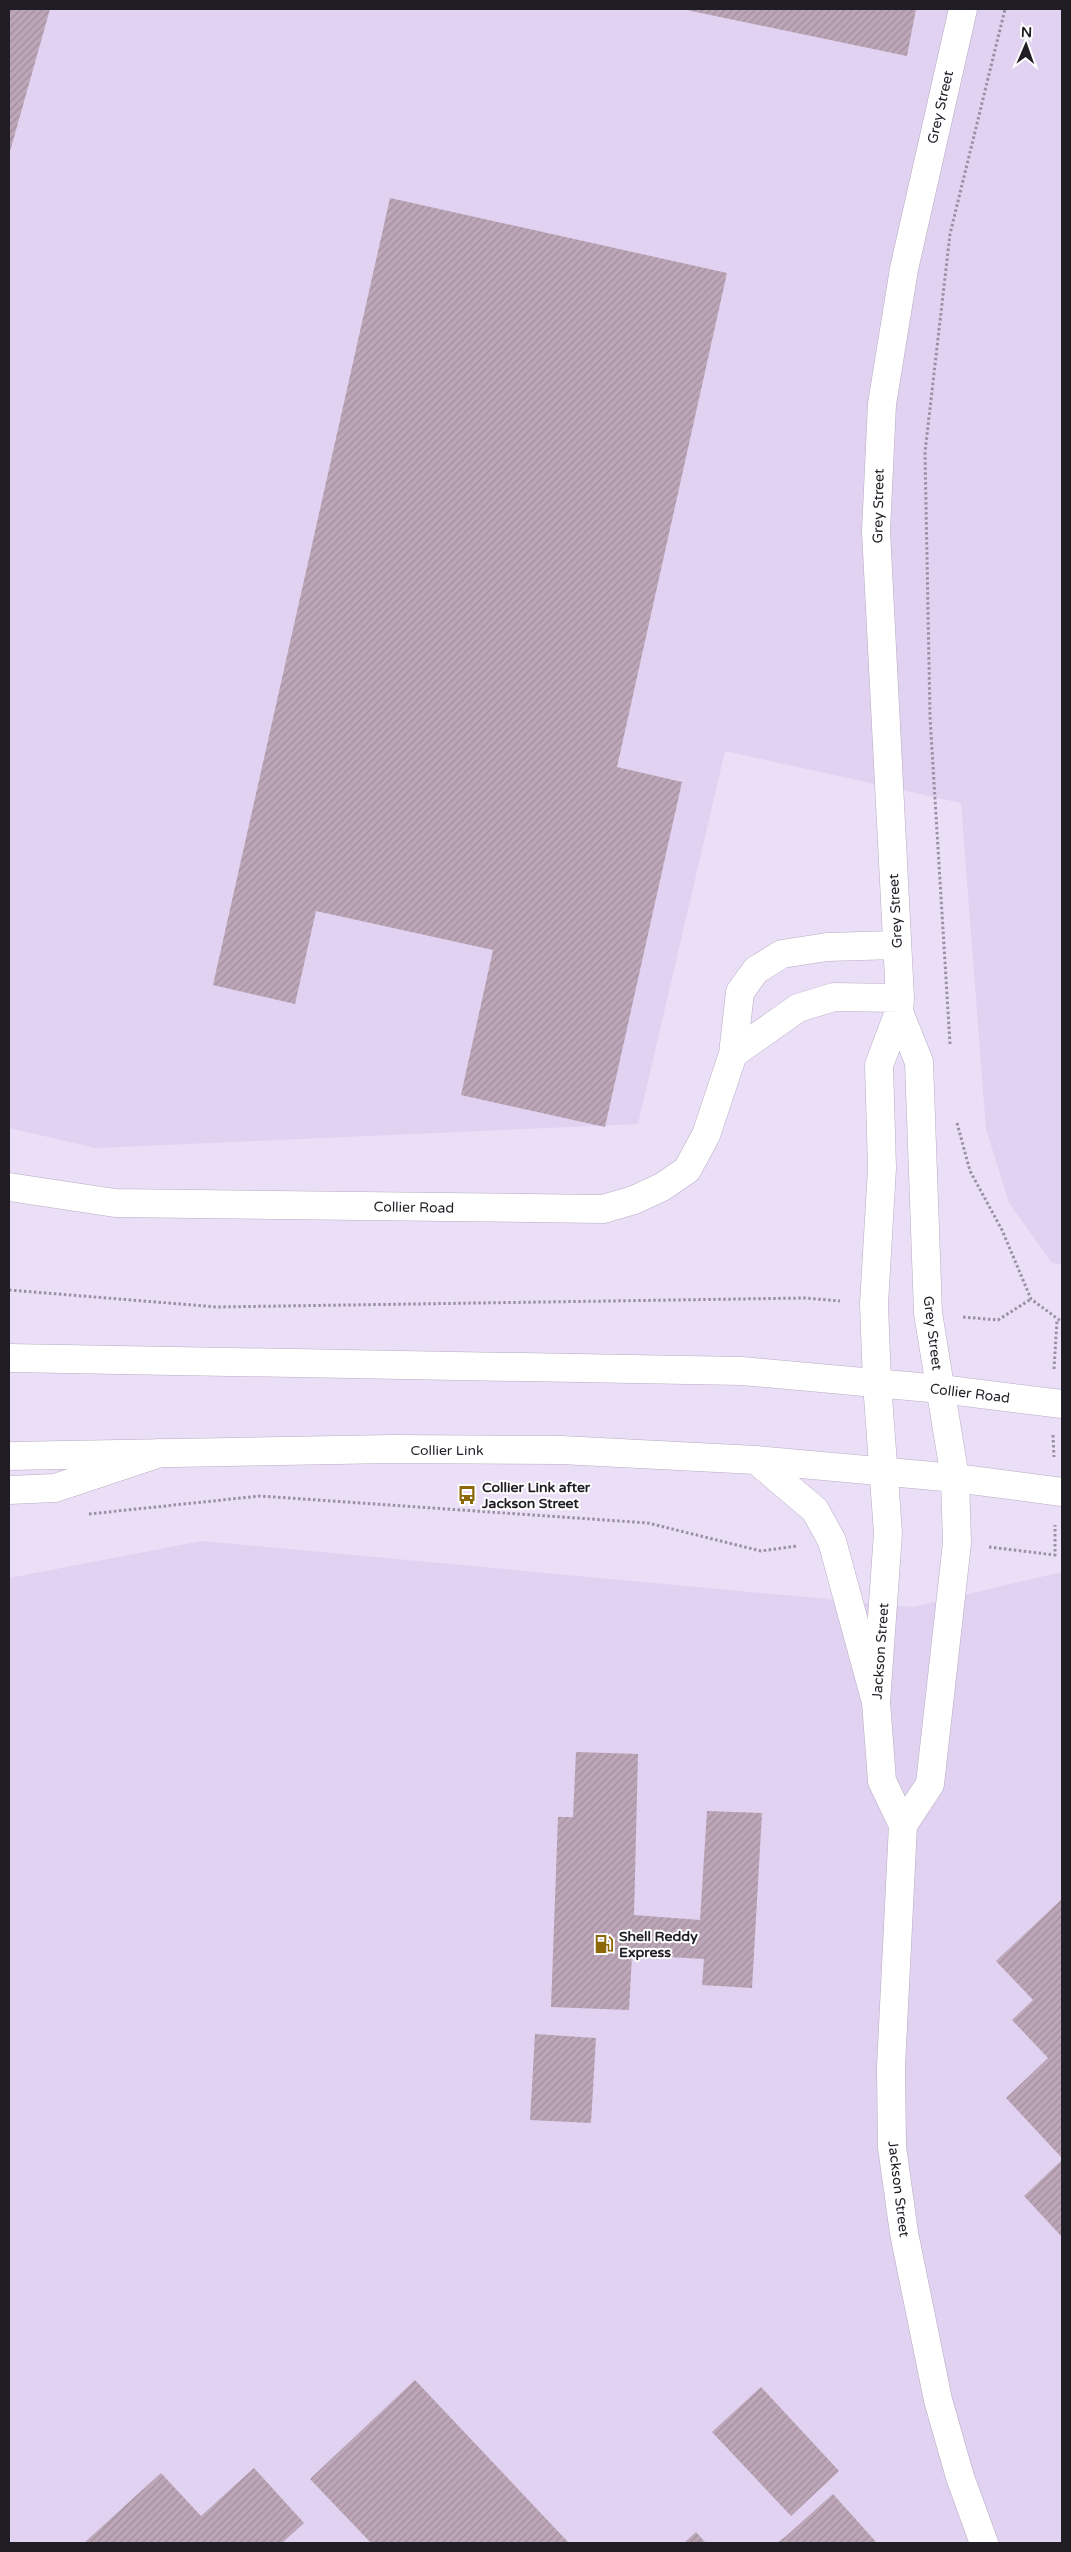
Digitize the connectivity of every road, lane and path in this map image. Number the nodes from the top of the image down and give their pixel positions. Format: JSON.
{"nodes":[{"id":1,"x":962,"y":9,"type":"edge"},
{"id":2,"x":1005,"y":9,"type":"edge"},
{"id":3,"x":897,"y":945,"type":"junction"},
{"id":4,"x":900,"y":1005,"type":"junction"},
{"id":5,"x":950,"y":1046,"type":"dead end"},
{"id":6,"x":733,"y":1054,"type":"junction"},
{"id":7,"x":954,"y":1116,"type":"dead end"},
{"id":8,"x":9,"y":1187,"type":"edge"},
{"id":9,"x":9,"y":1290,"type":"edge"},
{"id":10,"x":805,"y":1298,"type":"dead end"},
{"id":11,"x":1062,"y":1322,"type":"edge"},
{"id":12,"x":9,"y":1358,"type":"edge"},
{"id":13,"x":877,"y":1383,"type":"junction"},
{"id":14,"x":941,"y":1389,"type":"junction"},
{"id":15,"x":1062,"y":1404,"type":"edge"},
{"id":16,"x":160,"y":1453,"type":"junction"},
{"id":17,"x":9,"y":1456,"type":"edge"},
{"id":18,"x":756,"y":1460,"type":"junction"},
{"id":19,"x":884,"y":1472,"type":"junction"},
{"id":20,"x":955,"y":1478,"type":"junction"},
{"id":21,"x":9,"y":1490,"type":"edge"},
{"id":22,"x":1062,"y":1492,"type":"edge"},
{"id":23,"x":84,"y":1514,"type":"dead end"},
{"id":24,"x":832,"y":1541,"type":"junction"},
{"id":25,"x":957,"y":1542,"type":"junction"},
{"id":26,"x":1055,"y":1555,"type":"dead end"},
{"id":27,"x":876,"y":1702,"type":"junction"},
{"id":28,"x":903,"y":1825,"type":"junction"},
{"id":29,"x":984,"y":2543,"type":"edge"}],
"edges":[{"from":1,"to":3,"type":"main road","name":"Grey Street"},
{"from":2,"to":5,"type":"path"},
{"from":3,"to":4,"type":"main road","name":"Grey Street"},
{"from":3,"to":6,"type":"main road","name":"Collier Road"},
{"from":4,"to":6,"type":"main road"},
{"from":4,"to":13,"type":"main road","name":"Grey Street"},
{"from":4,"to":14,"type":"main road","name":"Grey Street"},
{"from":6,"to":8,"type":"main road","name":"Collier Road"},
{"from":7,"to":11,"type":"path"},
{"from":9,"to":10,"type":"path"},
{"from":12,"to":13,"type":"main road"},
{"from":13,"to":14,"type":"main road","name":"Collier Road"},
{"from":13,"to":19,"type":"main road","name":"Jackson Street"},
{"from":14,"to":15,"type":"main road","name":"Collier Road"},
{"from":14,"to":20,"type":"main road","name":"Grey Street"},
{"from":16,"to":17,"type":"main road","name":"Collier Link"},
{"from":16,"to":18,"type":"main road","name":"Collier Link"},
{"from":16,"to":21,"type":"main road"},
{"from":18,"to":19,"type":"main road","name":"Collier Link"},
{"from":18,"to":24,"type":"main road"},
{"from":19,"to":20,"type":"main road"},
{"from":19,"to":27,"type":"main road","name":"Jackson Street"},
{"from":20,"to":22,"type":"main road"},
{"from":20,"to":25,"type":"main road"},
{"from":23,"to":24,"type":"path"},
{"from":24,"to":27,"type":"main road"},
{"from":25,"to":26,"type":"path"},
{"from":25,"to":28,"type":"main road"},
{"from":27,"to":28,"type":"main road","name":"Jackson Street"},
{"from":28,"to":29,"type":"main road","name":"Jackson Street"}]}
